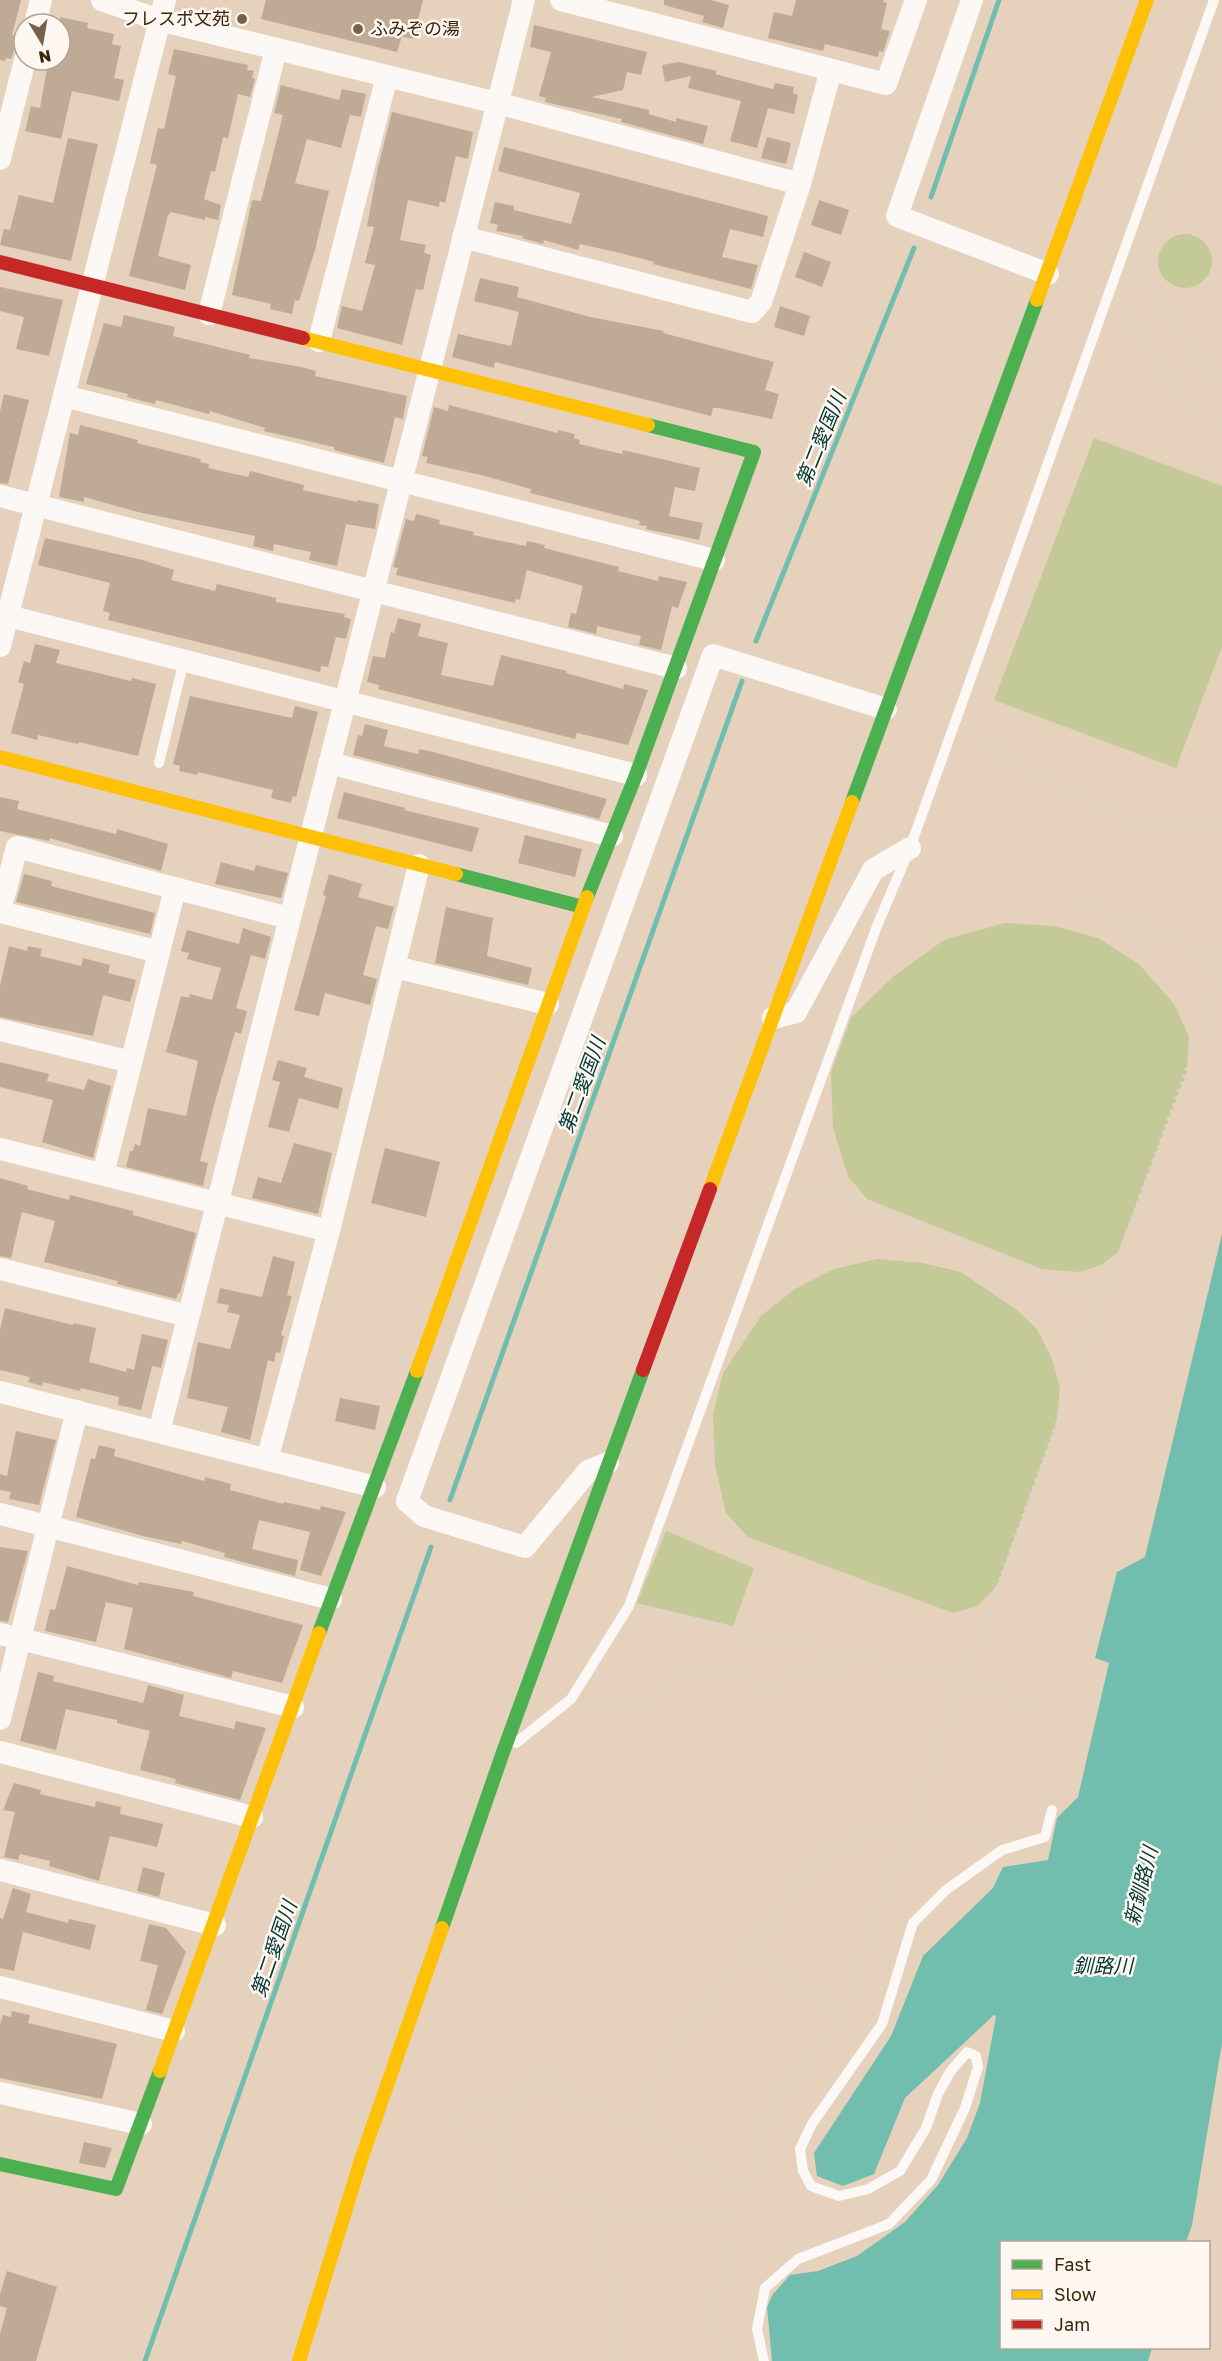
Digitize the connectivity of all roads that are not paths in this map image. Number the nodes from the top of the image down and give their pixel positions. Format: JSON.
{"nodes":[{"id":1,"x":102,"y":0,"type":"edge"},
{"id":2,"x":524,"y":0,"type":"edge"},
{"id":3,"x":561,"y":0,"type":"edge"},
{"id":4,"x":916,"y":0,"type":"edge"},
{"id":5,"x":972,"y":0,"type":"edge"},
{"id":6,"x":1147,"y":0,"type":"edge"},
{"id":7,"x":1214,"y":0,"type":"edge"},
{"id":8,"x":632,"y":9,"type":"edge"},
{"id":9,"x":162,"y":10,"type":"edge"},
{"id":10,"x":276,"y":49,"type":"junction"},
{"id":11,"x":831,"y":70,"type":"junction"},
{"id":12,"x":23,"y":72,"type":"edge"},
{"id":13,"x":387,"y":76,"type":"junction"},
{"id":14,"x":497,"y":103,"type":"junction"},
{"id":15,"x":1,"y":152,"type":"edge"},
{"id":16,"x":800,"y":184,"type":"junction"},
{"id":17,"x":463,"y":237,"type":"junction"},
{"id":18,"x":0,"y":262,"type":"edge"},
{"id":19,"x":1048,"y":274,"type":"junction"},
{"id":20,"x":92,"y":284,"type":"junction"},
{"id":21,"x":208,"y":314,"type":"junction"},
{"id":22,"x":319,"y":341,"type":"junction"},
{"id":23,"x":429,"y":369,"type":"junction"},
{"id":24,"x":64,"y":396,"type":"junction"},
{"id":25,"x":401,"y":480,"type":"junction"},
{"id":26,"x":0,"y":496,"type":"edge"},
{"id":27,"x":36,"y":505,"type":"junction"},
{"id":28,"x":714,"y":560,"type":"junction"},
{"id":29,"x":373,"y":590,"type":"junction"},
{"id":30,"x":4,"y":615,"type":"edge"},
{"id":31,"x":0,"y":646,"type":"edge"},
{"id":32,"x":184,"y":660,"type":"junction"},
{"id":33,"x":676,"y":668,"type":"junction"},
{"id":34,"x":345,"y":700,"type":"junction"},
{"id":35,"x":886,"y":709,"type":"junction"},
{"id":36,"x":0,"y":758,"type":"edge"},
{"id":37,"x":329,"y":763,"type":"junction"},
{"id":38,"x":159,"y":764,"type":"dead end"},
{"id":39,"x":636,"y":775,"type":"junction"},
{"id":40,"x":612,"y":836,"type":"junction"},
{"id":41,"x":310,"y":838,"type":"junction"},
{"id":42,"x":910,"y":848,"type":"junction"},
{"id":43,"x":419,"y":865,"type":"junction"},
{"id":44,"x":175,"y":889,"type":"junction"},
{"id":45,"x":583,"y":907,"type":"junction"},
{"id":46,"x":0,"y":911,"type":"edge"},
{"id":47,"x":289,"y":918,"type":"junction"},
{"id":48,"x":159,"y":952,"type":"junction"},
{"id":49,"x":395,"y":967,"type":"junction"},
{"id":50,"x":549,"y":1004,"type":"junction"},
{"id":51,"x":773,"y":1018,"type":"junction"},
{"id":52,"x":0,"y":1030,"type":"edge"},
{"id":53,"x":131,"y":1062,"type":"junction"},
{"id":54,"x":0,"y":1149,"type":"edge"},
{"id":55,"x":103,"y":1174,"type":"junction"},
{"id":56,"x":217,"y":1204,"type":"junction"},
{"id":57,"x":329,"y":1231,"type":"junction"},
{"id":58,"x":0,"y":1269,"type":"edge"},
{"id":59,"x":188,"y":1316,"type":"junction"},
{"id":60,"x":0,"y":1392,"type":"edge"},
{"id":61,"x":77,"y":1411,"type":"junction"},
{"id":62,"x":159,"y":1432,"type":"junction"},
{"id":63,"x":267,"y":1460,"type":"junction"},
{"id":64,"x":608,"y":1463,"type":"junction"},
{"id":65,"x":375,"y":1487,"type":"junction"},
{"id":66,"x":0,"y":1514,"type":"edge"},
{"id":67,"x":49,"y":1526,"type":"junction"},
{"id":68,"x":331,"y":1599,"type":"junction"},
{"id":69,"x":11,"y":1637,"type":"edge"},
{"id":70,"x":293,"y":1707,"type":"junction"},
{"id":71,"x":0,"y":1719,"type":"edge"},
{"id":72,"x":0,"y":1752,"type":"edge"},
{"id":73,"x":502,"y":1755,"type":"junction"},
{"id":74,"x":1052,"y":1810,"type":"dead end"},
{"id":75,"x":252,"y":1817,"type":"junction"},
{"id":76,"x":0,"y":1870,"type":"edge"},
{"id":77,"x":215,"y":1924,"type":"junction"},
{"id":78,"x":0,"y":1988,"type":"edge"},
{"id":79,"x":174,"y":2031,"type":"junction"},
{"id":80,"x":0,"y":2093,"type":"edge"},
{"id":81,"x":141,"y":2124,"type":"junction"},
{"id":82,"x":0,"y":2163,"type":"edge"},
{"id":83,"x":299,"y":2361,"type":"edge"},
{"id":84,"x":764,"y":2361,"type":"edge"}],
"edges":[{"from":1,"to":9,"type":"street"},
{"from":2,"to":14,"type":"street"},
{"from":3,"to":8,"type":"street"},
{"from":4,"to":11,"type":"street"},
{"from":5,"to":19,"type":"street"},
{"from":6,"to":19,"type":"street"},
{"from":7,"to":42,"type":"lane"},
{"from":8,"to":11,"type":"street"},
{"from":9,"to":10,"type":"street"},
{"from":9,"to":20,"type":"street"},
{"from":10,"to":13,"type":"street"},
{"from":10,"to":21,"type":"street"},
{"from":11,"to":16,"type":"street"},
{"from":12,"to":15,"type":"street"},
{"from":13,"to":14,"type":"street"},
{"from":13,"to":22,"type":"street"},
{"from":14,"to":16,"type":"street"},
{"from":14,"to":17,"type":"street"},
{"from":16,"to":17,"type":"street"},
{"from":17,"to":23,"type":"street"},
{"from":18,"to":20,"type":"street"},
{"from":19,"to":35,"type":"street"},
{"from":20,"to":21,"type":"street"},
{"from":20,"to":24,"type":"street"},
{"from":21,"to":22,"type":"street"},
{"from":22,"to":23,"type":"street"},
{"from":23,"to":25,"type":"street"},
{"from":23,"to":28,"type":"street"},
{"from":24,"to":25,"type":"street"},
{"from":24,"to":27,"type":"street"},
{"from":25,"to":28,"type":"street"},
{"from":25,"to":29,"type":"street"},
{"from":26,"to":27,"type":"street"},
{"from":27,"to":29,"type":"street"},
{"from":27,"to":30,"type":"street"},
{"from":28,"to":33,"type":"street"},
{"from":29,"to":33,"type":"street"},
{"from":29,"to":34,"type":"street"},
{"from":30,"to":31,"type":"street"},
{"from":30,"to":32,"type":"street"},
{"from":32,"to":34,"type":"street"},
{"from":32,"to":38,"type":"lane"},
{"from":33,"to":39,"type":"street"},
{"from":34,"to":37,"type":"street"},
{"from":34,"to":39,"type":"street"},
{"from":35,"to":51,"type":"street"},
{"from":35,"to":64,"type":"street"},
{"from":36,"to":41,"type":"street"},
{"from":37,"to":40,"type":"street"},
{"from":37,"to":41,"type":"street"},
{"from":39,"to":40,"type":"street"},
{"from":40,"to":45,"type":"street"},
{"from":41,"to":43,"type":"street"},
{"from":41,"to":47,"type":"street"},
{"from":42,"to":51,"type":"street"},
{"from":42,"to":73,"type":"lane"},
{"from":43,"to":45,"type":"street"},
{"from":43,"to":49,"type":"street"},
{"from":44,"to":46,"type":"street"},
{"from":44,"to":47,"type":"street"},
{"from":44,"to":48,"type":"street"},
{"from":45,"to":50,"type":"street"},
{"from":46,"to":48,"type":"street"},
{"from":47,"to":56,"type":"street"},
{"from":48,"to":53,"type":"street"},
{"from":49,"to":50,"type":"street"},
{"from":49,"to":57,"type":"street"},
{"from":50,"to":65,"type":"street"},
{"from":51,"to":64,"type":"street"},
{"from":52,"to":53,"type":"street"},
{"from":53,"to":55,"type":"street"},
{"from":54,"to":55,"type":"street"},
{"from":55,"to":56,"type":"street"},
{"from":56,"to":57,"type":"street"},
{"from":56,"to":59,"type":"street"},
{"from":57,"to":63,"type":"street"},
{"from":58,"to":59,"type":"street"},
{"from":59,"to":62,"type":"street"},
{"from":60,"to":61,"type":"street"},
{"from":61,"to":62,"type":"street"},
{"from":61,"to":67,"type":"street"},
{"from":62,"to":63,"type":"street"},
{"from":63,"to":65,"type":"street"},
{"from":64,"to":73,"type":"street"},
{"from":65,"to":68,"type":"street"},
{"from":66,"to":67,"type":"street"},
{"from":67,"to":68,"type":"street"},
{"from":67,"to":69,"type":"street"},
{"from":68,"to":70,"type":"street"},
{"from":69,"to":70,"type":"street"},
{"from":69,"to":71,"type":"street"},
{"from":70,"to":75,"type":"street"},
{"from":72,"to":75,"type":"street"},
{"from":73,"to":83,"type":"street"},
{"from":74,"to":84,"type":"lane"},
{"from":75,"to":77,"type":"street"},
{"from":76,"to":77,"type":"street"},
{"from":77,"to":79,"type":"street"},
{"from":78,"to":79,"type":"street"},
{"from":79,"to":81,"type":"street"},
{"from":80,"to":81,"type":"street"},
{"from":81,"to":82,"type":"street"}]}
